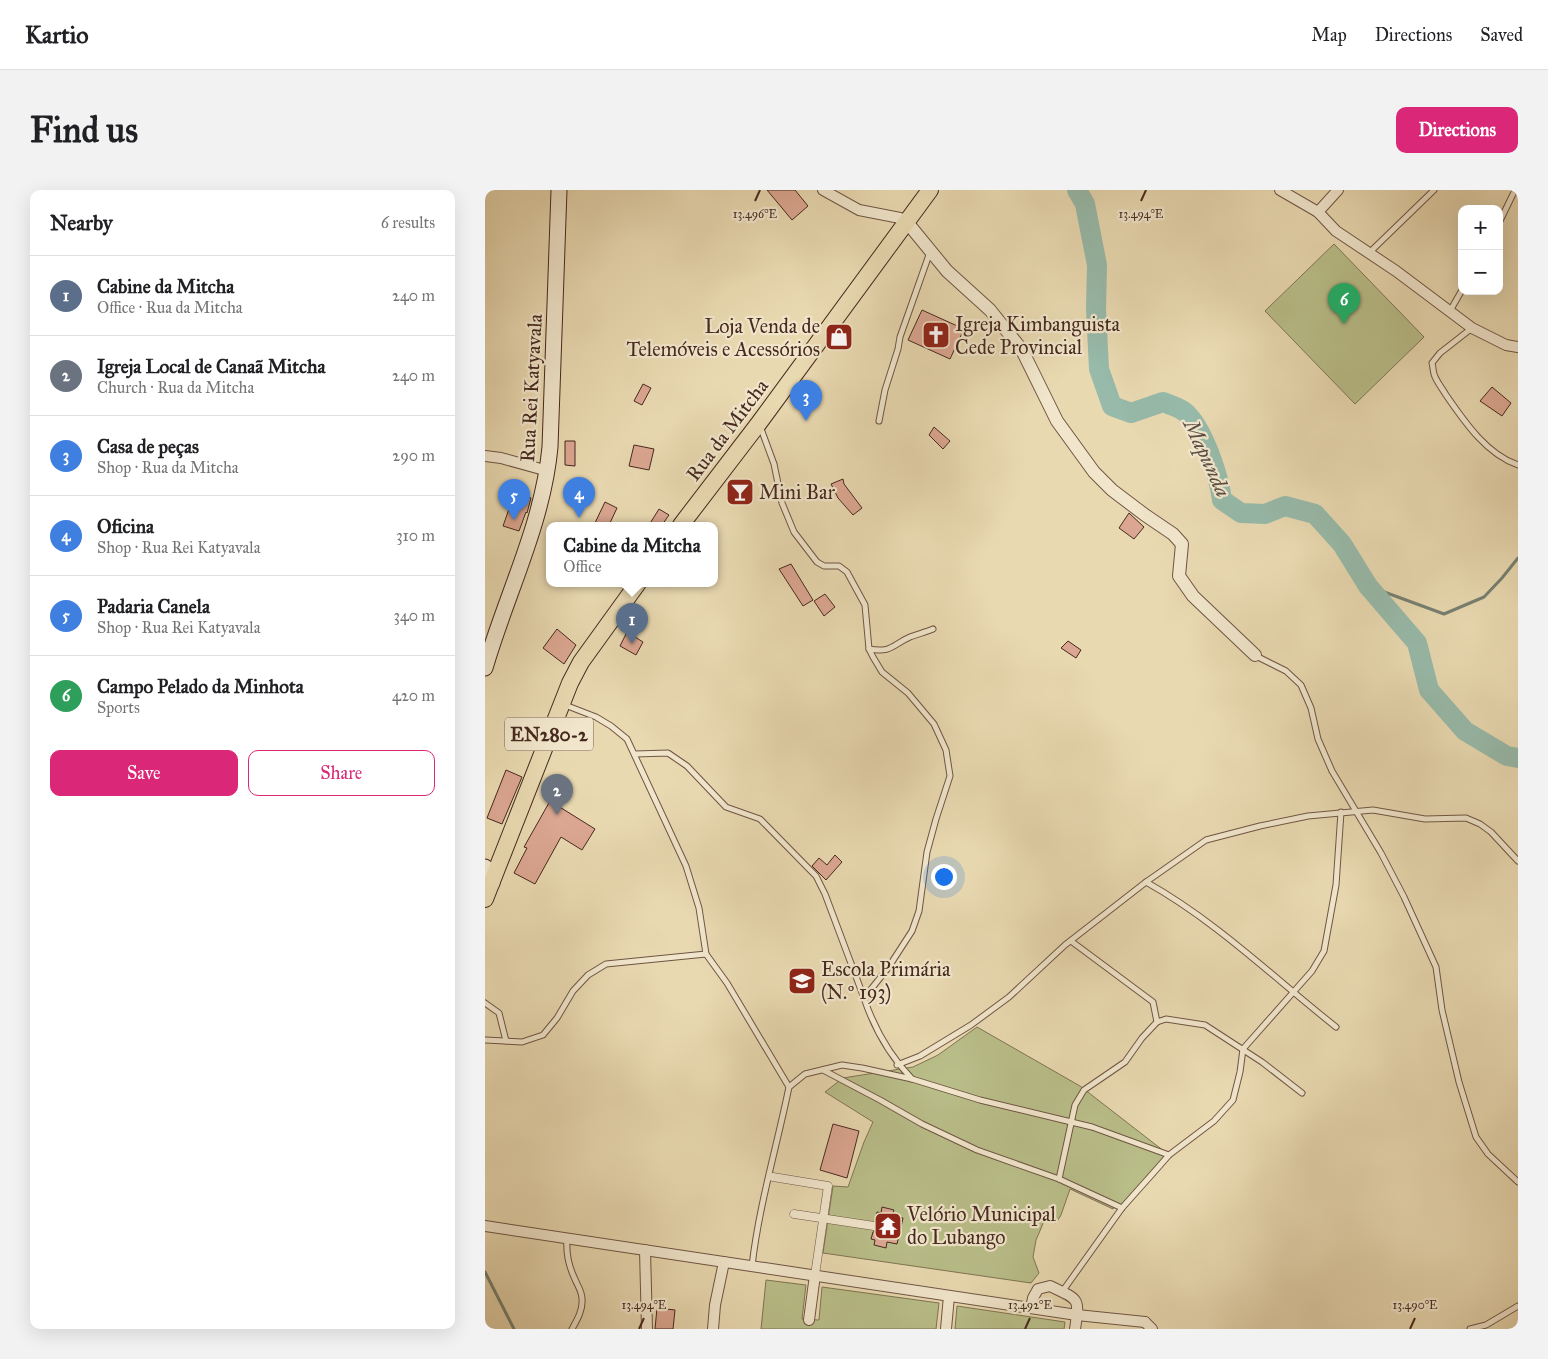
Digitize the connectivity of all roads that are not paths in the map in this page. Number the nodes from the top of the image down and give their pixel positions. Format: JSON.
{"nodes":[{"id":1,"x":559,"y":190,"type":"edge"},
{"id":2,"x":823,"y":190,"type":"edge"},
{"id":3,"x":930,"y":190,"type":"edge"},
{"id":4,"x":1280,"y":190,"type":"edge"},
{"id":5,"x":1338,"y":190,"type":"edge"},
{"id":6,"x":1434,"y":190,"type":"edge"},
{"id":7,"x":1515,"y":190,"type":"edge"},
{"id":8,"x":1318,"y":212,"type":"junction"},
{"id":9,"x":1503,"y":215,"type":"edge"},
{"id":10,"x":906,"y":221,"type":"junction"},
{"id":11,"x":931,"y":250,"type":"junction"},
{"id":12,"x":1369,"y":254,"type":"junction"},
{"id":13,"x":1459,"y":295,"type":"edge"},
{"id":14,"x":1450,"y":311,"type":"junction"},
{"id":15,"x":1472,"y":328,"type":"junction"},
{"id":16,"x":1518,"y":347,"type":"edge"},
{"id":17,"x":879,"y":421,"type":"dead end"},
{"id":18,"x":759,"y":423,"type":"junction"},
{"id":19,"x":485,"y":456,"type":"edge"},
{"id":20,"x":1518,"y":465,"type":"edge"},
{"id":21,"x":548,"y":471,"type":"junction"},
{"id":22,"x":683,"y":522,"type":"edge"},
{"id":23,"x":635,"y":587,"type":"edge"},
{"id":24,"x":933,"y":629,"type":"dead end"},
{"id":25,"x":489,"y":640,"type":"edge"},
{"id":26,"x":869,"y":649,"type":"junction"},
{"id":27,"x":1255,"y":655,"type":"joint"},
{"id":28,"x":485,"y":668,"type":"edge"},
{"id":29,"x":562,"y":704,"type":"junction"},
{"id":30,"x":635,"y":754,"type":"junction"},
{"id":31,"x":1357,"y":811,"type":"junction"},
{"id":32,"x":1341,"y":812,"type":"junction"},
{"id":33,"x":1518,"y":861,"type":"edge"},
{"id":34,"x":485,"y":867,"type":"edge"},
{"id":35,"x":492,"y":882,"type":"junction"},
{"id":36,"x":1146,"y":882,"type":"junction"},
{"id":37,"x":485,"y":899,"type":"edge"},
{"id":38,"x":1071,"y":941,"type":"junction"},
{"id":39,"x":706,"y":954,"type":"junction"},
{"id":40,"x":1294,"y":994,"type":"junction"},
{"id":41,"x":864,"y":998,"type":"junction"},
{"id":42,"x":485,"y":1003,"type":"edge"},
{"id":43,"x":1157,"y":1022,"type":"junction"},
{"id":44,"x":1336,"y":1026,"type":"dead end"},
{"id":45,"x":485,"y":1040,"type":"edge"},
{"id":46,"x":506,"y":1041,"type":"junction"},
{"id":47,"x":1243,"y":1049,"type":"junction"},
{"id":48,"x":897,"y":1064,"type":"junction"},
{"id":49,"x":823,"y":1070,"type":"junction"},
{"id":50,"x":912,"y":1079,"type":"junction"},
{"id":51,"x":789,"y":1087,"type":"junction"},
{"id":52,"x":1302,"y":1094,"type":"dead end"},
{"id":53,"x":1072,"y":1122,"type":"junction"},
{"id":54,"x":1169,"y":1155,"type":"junction"},
{"id":55,"x":773,"y":1176,"type":"dead end"},
{"id":56,"x":1059,"y":1179,"type":"junction"},
{"id":57,"x":1518,"y":1182,"type":"edge"},
{"id":58,"x":1123,"y":1208,"type":"junction"},
{"id":59,"x":794,"y":1214,"type":"dead end"},
{"id":60,"x":824,"y":1218,"type":"junction"},
{"id":61,"x":485,"y":1226,"type":"edge"},
{"id":62,"x":874,"y":1226,"type":"dead end"},
{"id":63,"x":567,"y":1238,"type":"junction"},
{"id":64,"x":645,"y":1250,"type":"junction"},
{"id":65,"x":724,"y":1262,"type":"junction"},
{"id":66,"x":752,"y":1266,"type":"junction"},
{"id":67,"x":815,"y":1275,"type":"junction"},
{"id":68,"x":1062,"y":1292,"type":"junction"},
{"id":69,"x":949,"y":1296,"type":"junction"},
{"id":70,"x":1518,"y":1306,"type":"edge"},
{"id":71,"x":1031,"y":1308,"type":"junction"},
{"id":72,"x":1077,"y":1315,"type":"junction"},
{"id":73,"x":809,"y":1324,"type":"edge"},
{"id":74,"x":1148,"y":1327,"type":"edge"},
{"id":75,"x":572,"y":1329,"type":"edge"},
{"id":76,"x":647,"y":1329,"type":"edge"},
{"id":77,"x":713,"y":1329,"type":"edge"},
{"id":78,"x":946,"y":1329,"type":"edge"},
{"id":79,"x":1075,"y":1329,"type":"edge"},
{"id":80,"x":1470,"y":1329,"type":"edge"}],
"edges":[{"from":1,"to":21,"type":"main road","name":"Rua Rei Katyavala"},
{"from":2,"to":10,"type":"street"},
{"from":3,"to":10,"type":"main road","name":"Rua da Mitcha"},
{"from":4,"to":8,"type":"street"},
{"from":5,"to":8,"type":"street"},
{"from":6,"to":12,"type":"lane"},
{"from":7,"to":9,"type":"lane"},
{"from":8,"to":12,"type":"street"},
{"from":10,"to":11,"type":"street"},
{"from":10,"to":18,"type":"main road","name":"Rua da Mitcha"},
{"from":11,"to":17,"type":"lane"},
{"from":11,"to":27,"type":"street"},
{"from":12,"to":14,"type":"street"},
{"from":13,"to":14,"type":"lane"},
{"from":14,"to":15,"type":"street"},
{"from":15,"to":16,"type":"street"},
{"from":15,"to":20,"type":"lane"},
{"from":18,"to":22,"type":"main road","name":"Rua da Mitcha"},
{"from":18,"to":26,"type":"lane"},
{"from":19,"to":21,"type":"street"},
{"from":21,"to":25,"type":"main road","name":"Rua Rei Katyavala"},
{"from":23,"to":29,"type":"main road","number":"EN280-2"},
{"from":24,"to":26,"type":"lane"},
{"from":25,"to":28,"type":"main road","name":"Rua Rei Katyavala"},
{"from":26,"to":41,"type":"lane"},
{"from":27,"to":31,"type":"lane"},
{"from":29,"to":30,"type":"lane"},
{"from":29,"to":35,"type":"main road","number":"EN280-2"},
{"from":30,"to":39,"type":"lane"},
{"from":30,"to":41,"type":"lane"},
{"from":31,"to":32,"type":"lane"},
{"from":31,"to":33,"type":"lane"},
{"from":31,"to":57,"type":"lane"},
{"from":32,"to":36,"type":"lane"},
{"from":32,"to":40,"type":"lane"},
{"from":34,"to":35,"type":"main road"},
{"from":35,"to":37,"type":"main road","number":"EN280-2"},
{"from":36,"to":38,"type":"lane"},
{"from":36,"to":40,"type":"lane"},
{"from":38,"to":43,"type":"lane"},
{"from":38,"to":48,"type":"lane"},
{"from":39,"to":46,"type":"lane"},
{"from":39,"to":51,"type":"lane"},
{"from":40,"to":44,"type":"lane"},
{"from":40,"to":47,"type":"lane"},
{"from":41,"to":48,"type":"lane"},
{"from":42,"to":46,"type":"lane"},
{"from":43,"to":47,"type":"lane"},
{"from":43,"to":53,"type":"lane"},
{"from":45,"to":46,"type":"lane"},
{"from":47,"to":52,"type":"lane"},
{"from":47,"to":54,"type":"lane"},
{"from":48,"to":50,"type":"lane"},
{"from":49,"to":50,"type":"lane"},
{"from":49,"to":51,"type":"lane"},
{"from":49,"to":56,"type":"lane"},
{"from":50,"to":53,"type":"lane"},
{"from":51,"to":66,"type":"lane"},
{"from":53,"to":54,"type":"lane"},
{"from":53,"to":56,"type":"lane"},
{"from":54,"to":58,"type":"lane"},
{"from":55,"to":60,"type":"street"},
{"from":56,"to":58,"type":"lane"},
{"from":58,"to":68,"type":"lane"},
{"from":59,"to":60,"type":"street"},
{"from":60,"to":62,"type":"street"},
{"from":60,"to":67,"type":"street"},
{"from":61,"to":63,"type":"street"},
{"from":63,"to":64,"type":"street"},
{"from":63,"to":75,"type":"lane"},
{"from":64,"to":65,"type":"street"},
{"from":64,"to":76,"type":"street"},
{"from":65,"to":66,"type":"street"},
{"from":65,"to":77,"type":"street"},
{"from":66,"to":67,"type":"street"},
{"from":67,"to":69,"type":"street"},
{"from":67,"to":73,"type":"street"},
{"from":68,"to":71,"type":"street"},
{"from":68,"to":72,"type":"street"},
{"from":69,"to":71,"type":"street"},
{"from":69,"to":78,"type":"street"},
{"from":70,"to":80,"type":"lane"},
{"from":71,"to":72,"type":"street"},
{"from":72,"to":74,"type":"street"},
{"from":72,"to":79,"type":"street"}]}
